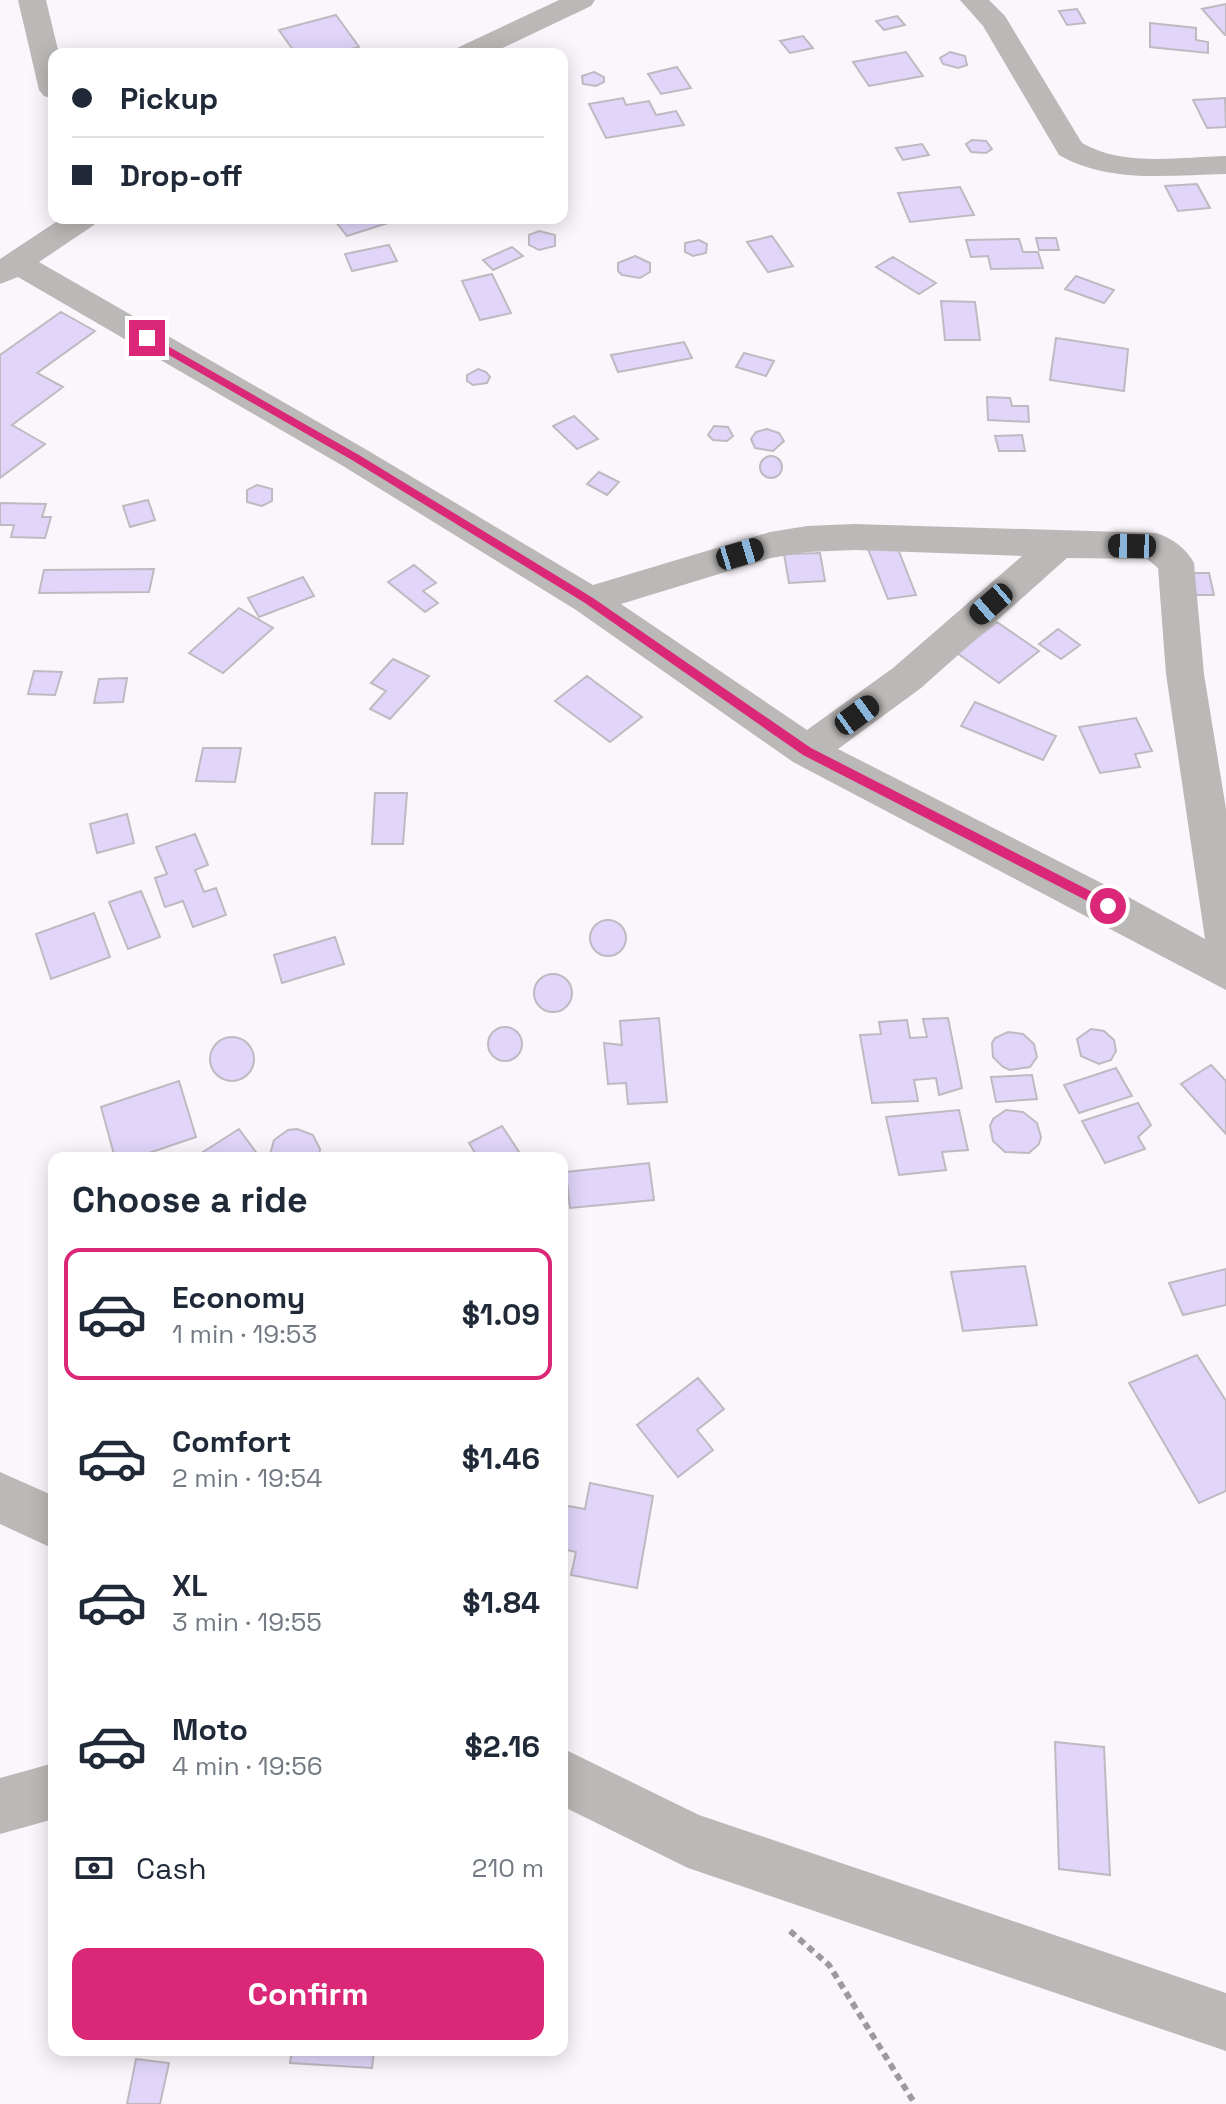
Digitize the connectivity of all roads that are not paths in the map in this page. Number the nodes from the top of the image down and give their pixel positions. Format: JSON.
{"nodes":[{"id":1,"x":32,"y":0,"type":"edge"},
{"id":2,"x":581,"y":0,"type":"edge"},
{"id":3,"x":974,"y":0,"type":"edge"},
{"id":4,"x":480,"y":48,"type":"edge"},
{"id":5,"x":48,"y":65,"type":"edge"},
{"id":6,"x":1226,"y":165,"type":"edge"},
{"id":7,"x":74,"y":224,"type":"edge"},
{"id":8,"x":8,"y":268,"type":"edge"},
{"id":9,"x":1059,"y":545,"type":"junction"},
{"id":10,"x":589,"y":600,"type":"junction"},
{"id":11,"x":807,"y":751,"type":"junction"},
{"id":12,"x":1226,"y":940,"type":"edge"},
{"id":13,"x":1226,"y":972,"type":"edge"},
{"id":14,"x":0,"y":1497,"type":"edge"},
{"id":15,"x":48,"y":1520,"type":"edge"},
{"id":16,"x":568,"y":1779,"type":"edge"},
{"id":17,"x":48,"y":1793,"type":"edge"},
{"id":18,"x":0,"y":1806,"type":"edge"},
{"id":19,"x":1226,"y":2022,"type":"edge"}],
"edges":[{"from":1,"to":5,"type":"street"},
{"from":2,"to":4,"type":"street"},
{"from":3,"to":6,"type":"street"},
{"from":7,"to":8,"type":"street"},
{"from":8,"to":10,"type":"street"},
{"from":9,"to":10,"type":"street"},
{"from":9,"to":11,"type":"street"},
{"from":9,"to":12,"type":"street"},
{"from":10,"to":11,"type":"street"},
{"from":11,"to":13,"type":"street"},
{"from":14,"to":15,"type":"street"},
{"from":16,"to":19,"type":"street"},
{"from":17,"to":18,"type":"street"}]}
